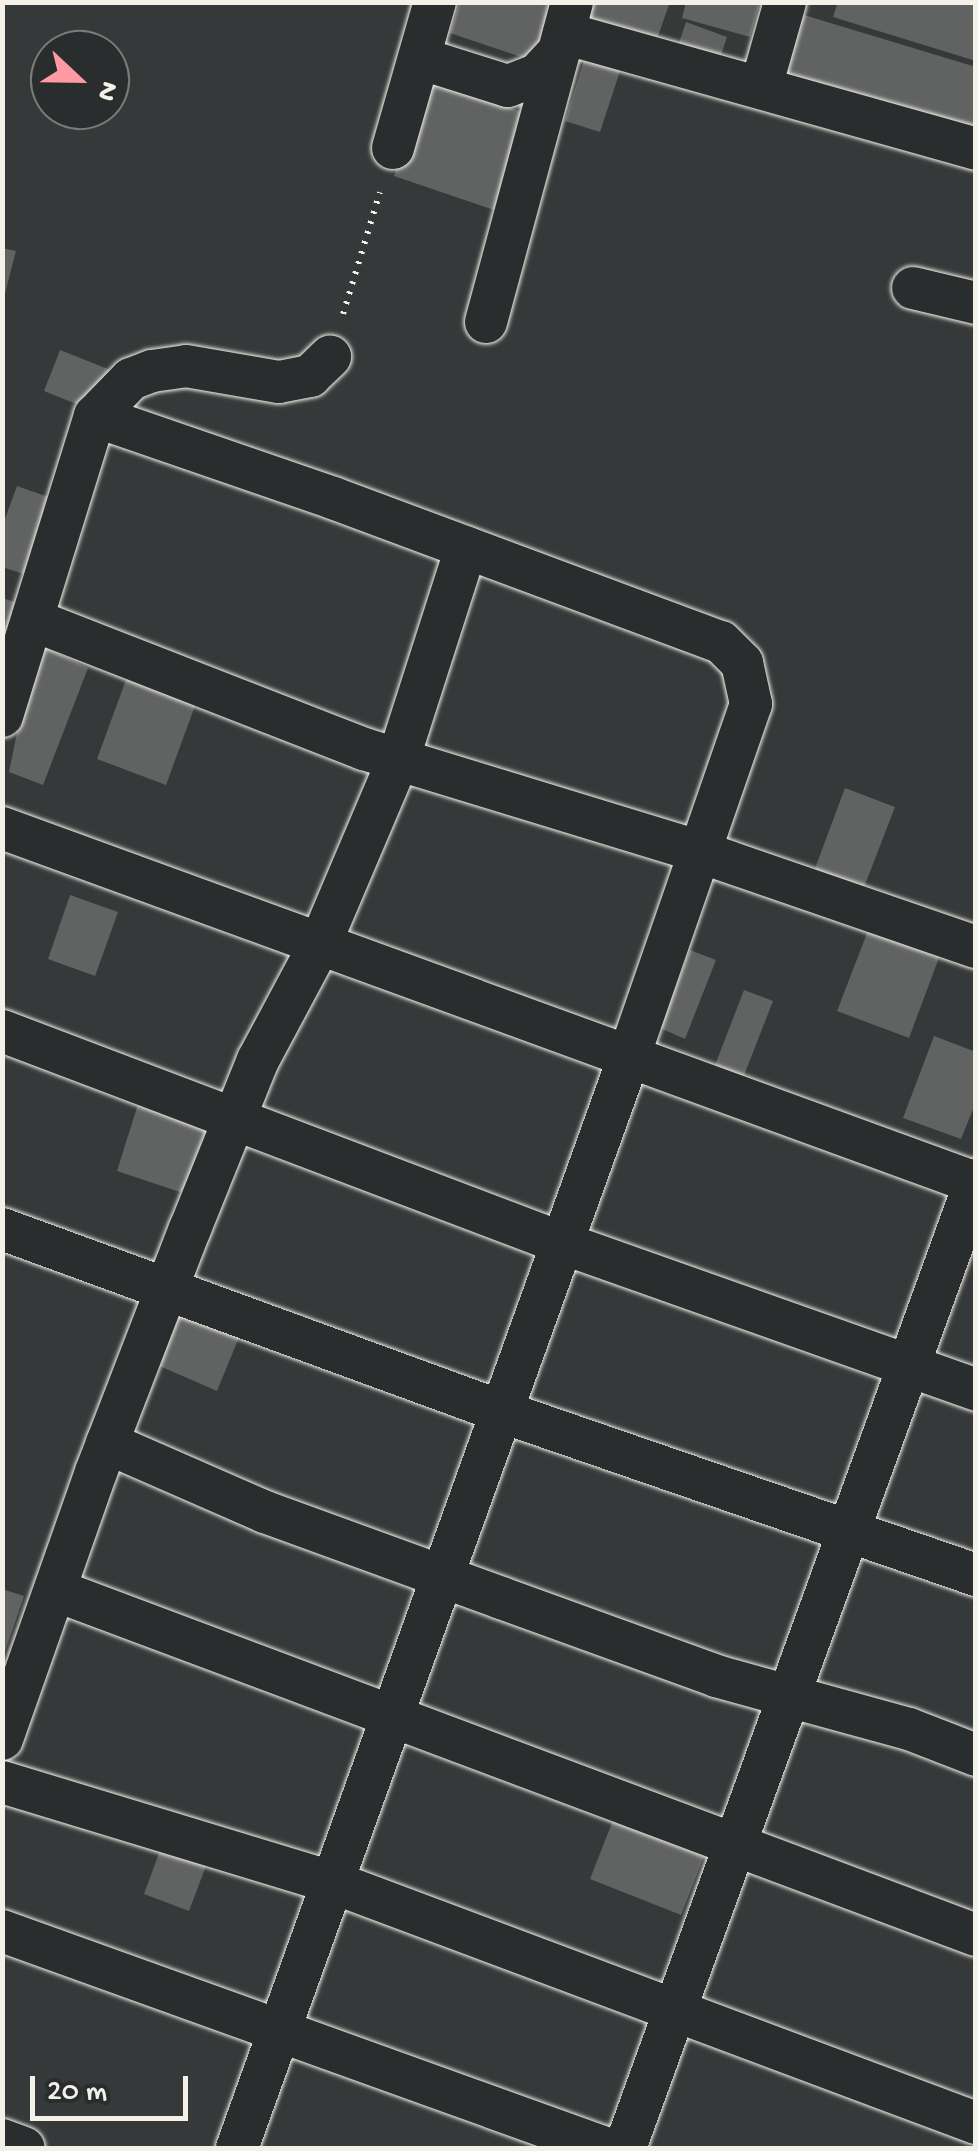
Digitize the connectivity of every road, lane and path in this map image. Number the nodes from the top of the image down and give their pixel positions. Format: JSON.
{"nodes":[{"id":1,"x":435,"y":2,"type":"edge"},
{"id":2,"x":785,"y":2,"type":"edge"},
{"id":3,"x":565,"y":29,"type":"edge"},
{"id":4,"x":419,"y":58,"type":"junction"},
{"id":5,"x":761,"y":87,"type":"junction"},
{"id":6,"x":393,"y":148,"type":"joint"},
{"id":7,"x":976,"y":149,"type":"edge"},
{"id":8,"x":913,"y":288,"type":"dead end"},
{"id":9,"x":976,"y":303,"type":"edge"},
{"id":10,"x":486,"y":322,"type":"dead end"},
{"id":11,"x":330,"y":357,"type":"joint"},
{"id":12,"x":95,"y":416,"type":"junction"},
{"id":13,"x":466,"y":548,"type":"junction"},
{"id":14,"x":32,"y":620,"type":"junction"},
{"id":15,"x":2,"y":716,"type":"edge"},
{"id":16,"x":398,"y":760,"type":"junction"},
{"id":17,"x":2,"y":828,"type":"edge"},
{"id":18,"x":700,"y":852,"type":"junction"},
{"id":19,"x":320,"y":944,"type":"junction"},
{"id":20,"x":976,"y":948,"type":"edge"},
{"id":21,"x":2,"y":1031,"type":"edge"},
{"id":22,"x":630,"y":1057,"type":"junction"},
{"id":23,"x":234,"y":1119,"type":"junction"},
{"id":24,"x":975,"y":1182,"type":"edge"},
{"id":25,"x":2,"y":1230,"type":"edge"},
{"id":26,"x":562,"y":1244,"type":"junction"},
{"id":27,"x":168,"y":1286,"type":"junction"},
{"id":28,"x":908,"y":1366,"type":"junction"},
{"id":29,"x":976,"y":1390,"type":"edge"},
{"id":30,"x":500,"y":1411,"type":"junction"},
{"id":31,"x":107,"y":1444,"type":"junction"},
{"id":32,"x":850,"y":1528,"type":"junction"},
{"id":33,"x":976,"y":1575,"type":"edge"},
{"id":34,"x":441,"y":1576,"type":"junction"},
{"id":35,"x":55,"y":1590,"type":"junction"},
{"id":36,"x":788,"y":1696,"type":"junction"},
{"id":37,"x":392,"y":1715,"type":"junction"},
{"id":38,"x":2,"y":1740,"type":"edge"},
{"id":39,"x":976,"y":1755,"type":"edge"},
{"id":40,"x":2,"y":1782,"type":"edge"},
{"id":41,"x":736,"y":1844,"type":"junction"},
{"id":42,"x":332,"y":1882,"type":"junction"},
{"id":43,"x":2,"y":1931,"type":"edge"},
{"id":44,"x":976,"y":1936,"type":"edge"},
{"id":45,"x":675,"y":2012,"type":"junction"},
{"id":46,"x":279,"y":2031,"type":"junction"},
{"id":47,"x":976,"y":2123,"type":"edge"},
{"id":48,"x":2,"y":2140,"type":"edge"},
{"id":49,"x":24,"y":2148,"type":"edge"},
{"id":50,"x":237,"y":2148,"type":"edge"},
{"id":51,"x":605,"y":2148,"type":"edge"},
{"id":52,"x":625,"y":2148,"type":"edge"}],
"edges":[{"from":1,"to":4,"type":"street"},
{"from":2,"to":5,"type":"street"},
{"from":3,"to":4,"type":"street"},
{"from":3,"to":5,"type":"street"},
{"from":3,"to":10,"type":"street"},
{"from":4,"to":6,"type":"street"},
{"from":5,"to":7,"type":"street"},
{"from":6,"to":11,"type":"path"},
{"from":8,"to":9,"type":"street"},
{"from":11,"to":12,"type":"street"},
{"from":12,"to":13,"type":"street"},
{"from":12,"to":14,"type":"street"},
{"from":13,"to":16,"type":"street"},
{"from":13,"to":18,"type":"street"},
{"from":14,"to":15,"type":"street"},
{"from":14,"to":16,"type":"street"},
{"from":16,"to":18,"type":"street"},
{"from":16,"to":19,"type":"street"},
{"from":17,"to":19,"type":"street"},
{"from":18,"to":20,"type":"street"},
{"from":18,"to":22,"type":"street"},
{"from":19,"to":22,"type":"street"},
{"from":19,"to":23,"type":"street"},
{"from":21,"to":23,"type":"street"},
{"from":22,"to":24,"type":"street"},
{"from":22,"to":26,"type":"street"},
{"from":23,"to":26,"type":"street"},
{"from":23,"to":27,"type":"street"},
{"from":24,"to":28,"type":"street"},
{"from":25,"to":27,"type":"street"},
{"from":26,"to":28,"type":"street"},
{"from":26,"to":30,"type":"street"},
{"from":27,"to":30,"type":"street"},
{"from":27,"to":31,"type":"street"},
{"from":28,"to":29,"type":"street"},
{"from":28,"to":32,"type":"street"},
{"from":30,"to":32,"type":"street"},
{"from":30,"to":34,"type":"street"},
{"from":31,"to":34,"type":"street"},
{"from":31,"to":35,"type":"street"},
{"from":32,"to":33,"type":"street"},
{"from":32,"to":36,"type":"street"},
{"from":34,"to":36,"type":"street"},
{"from":34,"to":37,"type":"street"},
{"from":35,"to":37,"type":"street"},
{"from":35,"to":38,"type":"street"},
{"from":36,"to":39,"type":"street"},
{"from":36,"to":41,"type":"street"},
{"from":37,"to":41,"type":"street"},
{"from":37,"to":42,"type":"street"},
{"from":40,"to":42,"type":"street"},
{"from":41,"to":44,"type":"street"},
{"from":41,"to":45,"type":"street"},
{"from":42,"to":45,"type":"street"},
{"from":42,"to":46,"type":"street"},
{"from":43,"to":46,"type":"street"},
{"from":45,"to":47,"type":"street"},
{"from":45,"to":52,"type":"street"},
{"from":46,"to":50,"type":"street"},
{"from":46,"to":51,"type":"street"},
{"from":48,"to":49,"type":"street"}]}
